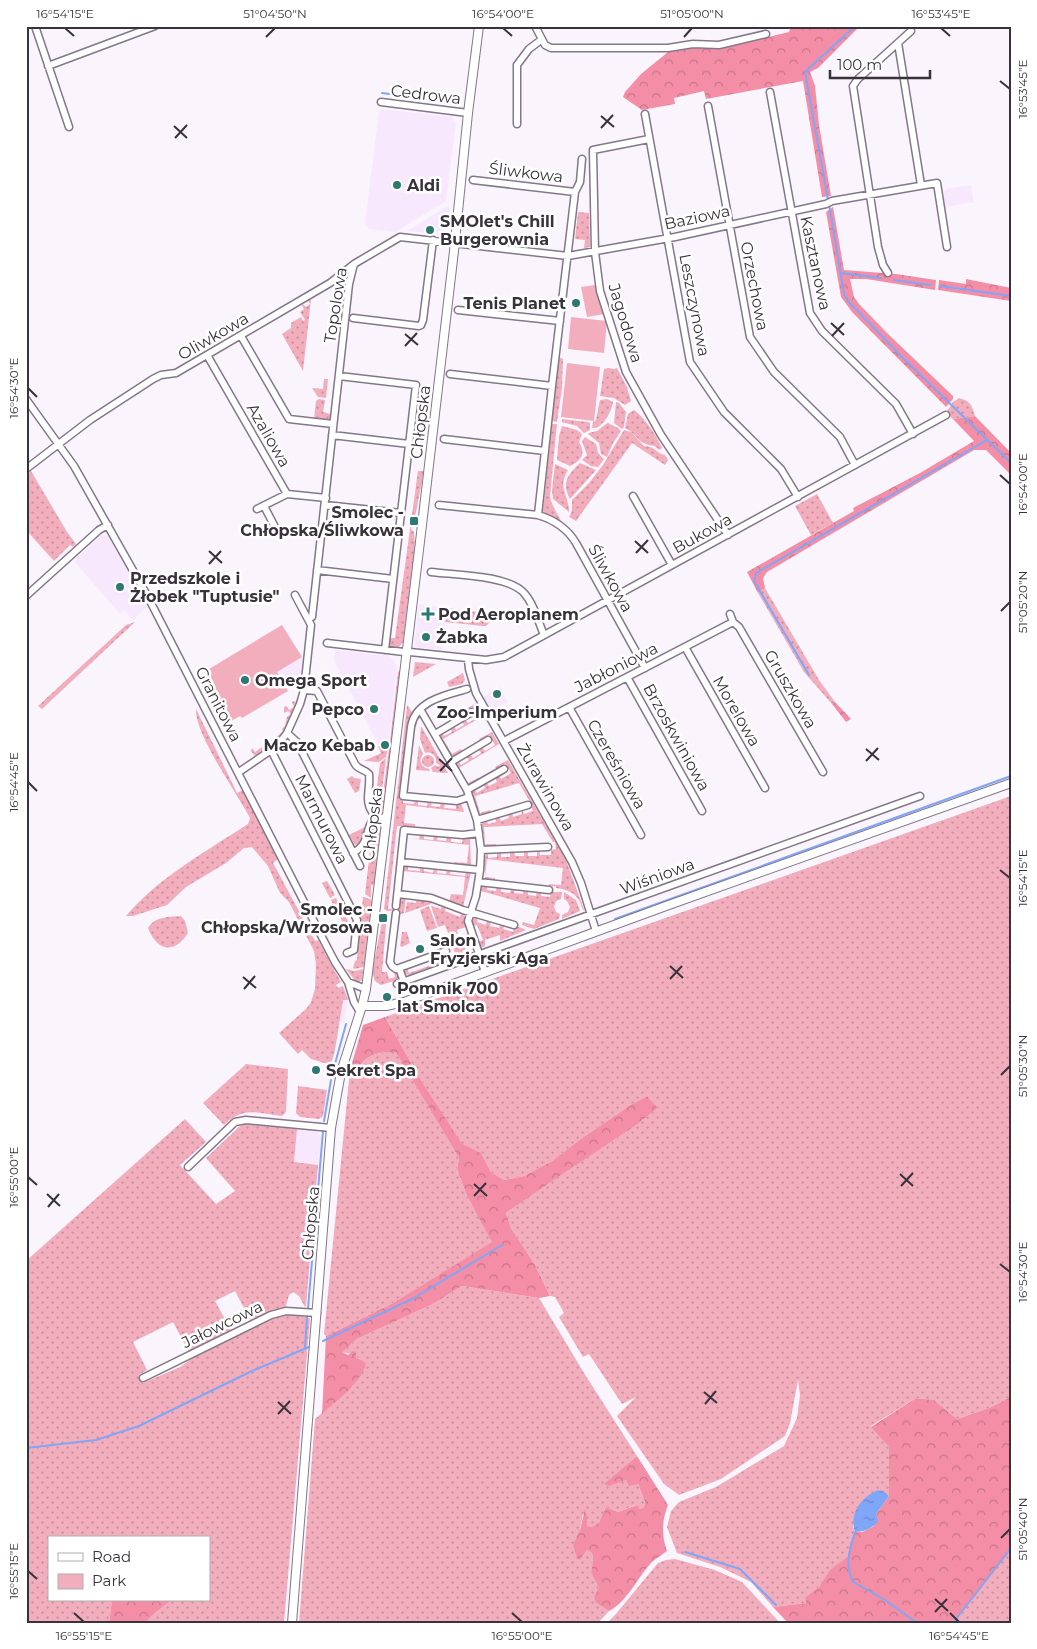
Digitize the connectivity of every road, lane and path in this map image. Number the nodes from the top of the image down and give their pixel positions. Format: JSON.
{"nodes":[{"id":1,"x":35,"y":26,"type":"edge"},
{"id":2,"x":155,"y":26,"type":"edge"},
{"id":3,"x":479,"y":26,"type":"edge"},
{"id":4,"x":535,"y":26,"type":"edge"},
{"id":5,"x":912,"y":31,"type":"dead end"},
{"id":6,"x":766,"y":34,"type":"dead end"},
{"id":7,"x":541,"y":40,"type":"junction"},
{"id":8,"x":898,"y":43,"type":"junction"},
{"id":9,"x":48,"y":66,"type":"junction"},
{"id":10,"x":770,"y":92,"type":"dead end"},
{"id":11,"x":381,"y":102,"type":"dead end"},
{"id":12,"x":708,"y":106,"type":"dead end"},
{"id":13,"x":468,"y":113,"type":"junction"},
{"id":14,"x":645,"y":114,"type":"dead end"},
{"id":15,"x":517,"y":124,"type":"dead end"},
{"id":16,"x":69,"y":127,"type":"dead end"},
{"id":17,"x":649,"y":139,"type":"junction"},
{"id":18,"x":582,"y":159,"type":"dead end"},
{"id":19,"x":473,"y":180,"type":"dead end"},
{"id":20,"x":922,"y":185,"type":"junction"},
{"id":21,"x":575,"y":192,"type":"junction"},
{"id":22,"x":869,"y":193,"type":"junction"},
{"id":23,"x":791,"y":211,"type":"junction"},
{"id":24,"x":730,"y":224,"type":"junction"},
{"id":25,"x":668,"y":238,"type":"junction"},
{"id":26,"x":433,"y":240,"type":"junction"},
{"id":27,"x":455,"y":244,"type":"junction"},
{"id":28,"x":947,"y":247,"type":"dead end"},
{"id":29,"x":595,"y":252,"type":"junction"},
{"id":30,"x":568,"y":256,"type":"junction"},
{"id":31,"x":354,"y":264,"type":"junction"},
{"id":32,"x":888,"y":273,"type":"dead end"},
{"id":33,"x":458,"y":310,"type":"dead end"},
{"id":34,"x":353,"y":318,"type":"dead end"},
{"id":35,"x":560,"y":321,"type":"junction"},
{"id":36,"x":241,"y":336,"type":"junction"},
{"id":37,"x":207,"y":355,"type":"junction"},
{"id":38,"x":450,"y":374,"type":"dead end"},
{"id":39,"x":339,"y":376,"type":"junction"},
{"id":40,"x":552,"y":386,"type":"junction"},
{"id":41,"x":26,"y":399,"type":"edge"},
{"id":42,"x":946,"y":416,"type":"dead end"},
{"id":43,"x":333,"y":424,"type":"junction"},
{"id":44,"x":913,"y":434,"type":"junction"},
{"id":45,"x":332,"y":435,"type":"junction"},
{"id":46,"x":444,"y":439,"type":"dead end"},
{"id":47,"x":59,"y":443,"type":"junction"},
{"id":48,"x":409,"y":444,"type":"junction"},
{"id":49,"x":545,"y":451,"type":"junction"},
{"id":50,"x":855,"y":465,"type":"junction"},
{"id":51,"x":26,"y":469,"type":"edge"},
{"id":52,"x":287,"y":494,"type":"junction"},
{"id":53,"x":633,"y":496,"type":"dead end"},
{"id":54,"x":798,"y":497,"type":"junction"},
{"id":55,"x":325,"y":501,"type":"junction"},
{"id":56,"x":439,"y":505,"type":"dead end"},
{"id":57,"x":401,"y":513,"type":"junction"},
{"id":58,"x":538,"y":516,"type":"junction"},
{"id":59,"x":108,"y":525,"type":"junction"},
{"id":60,"x":279,"y":531,"type":"dead end"},
{"id":61,"x":728,"y":535,"type":"junction"},
{"id":62,"x":672,"y":565,"type":"junction"},
{"id":63,"x":317,"y":570,"type":"junction"},
{"id":64,"x":431,"y":572,"type":"dead end"},
{"id":65,"x":393,"y":579,"type":"junction"},
{"id":66,"x":295,"y":595,"type":"dead end"},
{"id":67,"x":26,"y":596,"type":"edge"},
{"id":68,"x":608,"y":600,"type":"junction"},
{"id":69,"x":730,"y":614,"type":"dead end"},
{"id":70,"x":312,"y":617,"type":"dead end"},
{"id":71,"x":734,"y":622,"type":"junction"},
{"id":72,"x":544,"y":635,"type":"junction"},
{"id":73,"x":326,"y":643,"type":"dead end"},
{"id":74,"x":685,"y":647,"type":"junction"},
{"id":75,"x":385,"y":650,"type":"junction"},
{"id":76,"x":407,"y":652,"type":"junction"},
{"id":77,"x":468,"y":658,"type":"junction"},
{"id":78,"x":645,"y":668,"type":"junction"},
{"id":79,"x":627,"y":677,"type":"junction"},
{"id":80,"x":467,"y":689,"type":"dead end"},
{"id":81,"x":304,"y":690,"type":"junction"},
{"id":82,"x":569,"y":707,"type":"junction"},
{"id":83,"x":420,"y":709,"type":"junction"},
{"id":84,"x":472,"y":712,"type":"dead end"},
{"id":85,"x":287,"y":733,"type":"junction"},
{"id":86,"x":435,"y":734,"type":"junction"},
{"id":87,"x":488,"y":740,"type":"dead end"},
{"id":88,"x":504,"y":741,"type":"junction"},
{"id":89,"x":271,"y":750,"type":"junction"},
{"id":90,"x":451,"y":762,"type":"junction"},
{"id":91,"x":504,"y":769,"type":"dead end"},
{"id":92,"x":239,"y":772,"type":"junction"},
{"id":93,"x":823,"y":772,"type":"dead end"},
{"id":94,"x":1011,"y":783,"type":"edge"},
{"id":95,"x":765,"y":788,"type":"dead end"},
{"id":96,"x":468,"y":794,"type":"junction"},
{"id":97,"x":920,"y":796,"type":"dead end"},
{"id":98,"x":528,"y":805,"type":"dead end"},
{"id":99,"x":702,"y":811,"type":"dead end"},
{"id":100,"x":376,"y":817,"type":"junction"},
{"id":101,"x":387,"y":818,"type":"junction"},
{"id":102,"x":477,"y":820,"type":"junction"},
{"id":103,"x":479,"y":833,"type":"junction"},
{"id":104,"x":641,"y":835,"type":"dead end"},
{"id":105,"x":548,"y":848,"type":"dead end"},
{"id":106,"x":481,"y":850,"type":"junction"},
{"id":107,"x":353,"y":853,"type":"junction"},
{"id":108,"x":401,"y":862,"type":"junction"},
{"id":109,"x":360,"y":866,"type":"dead end"},
{"id":110,"x":480,"y":870,"type":"junction"},
{"id":111,"x":479,"y":882,"type":"junction"},
{"id":112,"x":549,"y":890,"type":"dead end"},
{"id":113,"x":398,"y":894,"type":"junction"},
{"id":114,"x":471,"y":912,"type":"junction"},
{"id":115,"x":591,"y":914,"type":"junction"},
{"id":116,"x":514,"y":924,"type":"dead end"},
{"id":117,"x":596,"y":931,"type":"junction"},
{"id":118,"x":446,"y":951,"type":"dead end"},
{"id":119,"x":347,"y":954,"type":"dead end"},
{"id":120,"x":479,"y":955,"type":"junction"},
{"id":121,"x":399,"y":968,"type":"junction"},
{"id":122,"x":486,"y":972,"type":"junction"},
{"id":123,"x":348,"y":982,"type":"junction"},
{"id":124,"x":404,"y":982,"type":"junction"},
{"id":125,"x":397,"y":984,"type":"dead end"},
{"id":126,"x":366,"y":989,"type":"junction"},
{"id":127,"x":361,"y":1009,"type":"junction"},
{"id":128,"x":332,"y":1128,"type":"junction"},
{"id":129,"x":188,"y":1167,"type":"dead end"},
{"id":130,"x":316,"y":1313,"type":"junction"},
{"id":131,"x":143,"y":1378,"type":"dead end"},
{"id":132,"x":292,"y":1623,"type":"edge"}],
"edges":[{"from":1,"to":9,"type":"street"},
{"from":2,"to":9,"type":"street"},
{"from":3,"to":13,"type":"street","name":"Chłopska"},
{"from":4,"to":7,"type":"street"},
{"from":5,"to":8,"type":"street"},
{"from":6,"to":7,"type":"street"},
{"from":7,"to":15,"type":"street"},
{"from":8,"to":20,"type":"street"},
{"from":8,"to":22,"type":"street"},
{"from":9,"to":16,"type":"street"},
{"from":10,"to":23,"type":"street","name":"Kasztanowa"},
{"from":11,"to":13,"type":"street","name":"Cedrowa"},
{"from":12,"to":24,"type":"street","name":"Orzechowa"},
{"from":13,"to":27,"type":"street","name":"Chłopska"},
{"from":14,"to":17,"type":"street","name":"Leszczynowa"},
{"from":17,"to":25,"type":"street","name":"Leszczynowa"},
{"from":17,"to":29,"type":"street","name":"Jagodowa"},
{"from":18,"to":21,"type":"street","name":"Śliwkowa"},
{"from":19,"to":21,"type":"street","name":"Śliwkowa"},
{"from":20,"to":22,"type":"street","name":"Baziowa"},
{"from":20,"to":28,"type":"street"},
{"from":21,"to":30,"type":"street","name":"Śliwkowa"},
{"from":22,"to":23,"type":"street","name":"Baziowa"},
{"from":22,"to":32,"type":"street"},
{"from":23,"to":24,"type":"street","name":"Baziowa"},
{"from":23,"to":44,"type":"street","name":"Kasztanowa"},
{"from":24,"to":25,"type":"street","name":"Baziowa"},
{"from":24,"to":50,"type":"street","name":"Orzechowa"},
{"from":25,"to":29,"type":"street","name":"Baziowa"},
{"from":25,"to":54,"type":"street","name":"Leszczynowa"},
{"from":26,"to":27,"type":"street","name":"Topolowa"},
{"from":26,"to":31,"type":"street","name":"Topolowa"},
{"from":26,"to":34,"type":"street","name":"Topolowa"},
{"from":27,"to":30,"type":"street"},
{"from":27,"to":76,"type":"street","name":"Chłopska"},
{"from":29,"to":30,"type":"street","name":"Baziowa"},
{"from":29,"to":61,"type":"street","name":"Jagodowa"},
{"from":30,"to":35,"type":"street","name":"Śliwkowa"},
{"from":31,"to":36,"type":"street","name":"Oliwkowa"},
{"from":31,"to":39,"type":"street","name":"Topolowa"},
{"from":33,"to":35,"type":"street"},
{"from":35,"to":40,"type":"street","name":"Śliwkowa"},
{"from":36,"to":37,"type":"street","name":"Oliwkowa"},
{"from":36,"to":43,"type":"street"},
{"from":37,"to":47,"type":"street","name":"Oliwkowa"},
{"from":37,"to":52,"type":"street","name":"Azaliowa"},
{"from":38,"to":40,"type":"street"},
{"from":39,"to":43,"type":"street","name":"Topolowa"},
{"from":39,"to":48,"type":"street"},
{"from":40,"to":49,"type":"street","name":"Śliwkowa"},
{"from":41,"to":47,"type":"street","name":"Granitowa"},
{"from":42,"to":44,"type":"street","name":"Bukowa"},
{"from":43,"to":45,"type":"street","name":"Topolowa"},
{"from":44,"to":50,"type":"street","name":"Bukowa"},
{"from":45,"to":48,"type":"street"},
{"from":45,"to":55,"type":"street","name":"Topolowa"},
{"from":46,"to":49,"type":"street"},
{"from":47,"to":51,"type":"street","name":"Oliwkowa"},
{"from":47,"to":59,"type":"street","name":"Granitowa"},
{"from":48,"to":57,"type":"street"},
{"from":49,"to":58,"type":"street","name":"Śliwkowa"},
{"from":50,"to":54,"type":"street","name":"Bukowa"},
{"from":52,"to":55,"type":"street"},
{"from":52,"to":60,"type":"street"},
{"from":53,"to":62,"type":"street"},
{"from":54,"to":61,"type":"street","name":"Bukowa"},
{"from":55,"to":57,"type":"street"},
{"from":55,"to":63,"type":"street","name":"Topolowa"},
{"from":56,"to":58,"type":"street","name":"Śliwkowa"},
{"from":57,"to":65,"type":"street"},
{"from":58,"to":68,"type":"street","name":"Śliwkowa"},
{"from":59,"to":67,"type":"street"},
{"from":59,"to":92,"type":"street","name":"Granitowa"},
{"from":61,"to":62,"type":"street","name":"Bukowa"},
{"from":62,"to":68,"type":"street","name":"Bukowa"},
{"from":63,"to":65,"type":"street"},
{"from":63,"to":70,"type":"street","name":"Topolowa"},
{"from":64,"to":72,"type":"street"},
{"from":65,"to":75,"type":"street"},
{"from":66,"to":81,"type":"street"},
{"from":68,"to":72,"type":"street","name":"Bukowa"},
{"from":68,"to":78,"type":"street","name":"Śliwkowa"},
{"from":69,"to":71,"type":"street"},
{"from":71,"to":74,"type":"street","name":"Jabłoniowa"},
{"from":71,"to":93,"type":"street","name":"Gruszkowa"},
{"from":72,"to":77,"type":"street","name":"Bukowa"},
{"from":73,"to":75,"type":"street","name":"Bukowa"},
{"from":74,"to":78,"type":"street","name":"Jabłoniowa"},
{"from":74,"to":95,"type":"street","name":"Morelowa"},
{"from":75,"to":76,"type":"street","name":"Bukowa"},
{"from":76,"to":77,"type":"street","name":"Bukowa"},
{"from":76,"to":101,"type":"street","name":"Chłopska"},
{"from":77,"to":88,"type":"street","name":"Żurawinowa"},
{"from":78,"to":79,"type":"street","name":"Jabłoniowa"},
{"from":79,"to":82,"type":"street","name":"Jabłoniowa"},
{"from":79,"to":99,"type":"street","name":"Brzoskwiniowa"},
{"from":80,"to":83,"type":"street"},
{"from":81,"to":85,"type":"street"},
{"from":81,"to":100,"type":"street"},
{"from":82,"to":88,"type":"street","name":"Jabłoniowa"},
{"from":82,"to":104,"type":"street","name":"Czereśniowa"},
{"from":83,"to":86,"type":"street"},
{"from":83,"to":96,"type":"street"},
{"from":84,"to":86,"type":"street"},
{"from":85,"to":89,"type":"street"},
{"from":85,"to":107,"type":"street"},
{"from":86,"to":90,"type":"street"},
{"from":87,"to":90,"type":"street"},
{"from":88,"to":115,"type":"street","name":"Żurawinowa"},
{"from":89,"to":92,"type":"street"},
{"from":89,"to":119,"type":"street","name":"Marmurowa"},
{"from":90,"to":96,"type":"street"},
{"from":91,"to":96,"type":"street"},
{"from":92,"to":123,"type":"street","name":"Granitowa"},
{"from":94,"to":117,"type":"street"},
{"from":96,"to":102,"type":"street"},
{"from":97,"to":115,"type":"street","name":"Wiśniowa"},
{"from":98,"to":102,"type":"street"},
{"from":100,"to":101,"type":"street"},
{"from":100,"to":107,"type":"street"},
{"from":101,"to":126,"type":"street","name":"Chłopska"},
{"from":102,"to":103,"type":"street"},
{"from":103,"to":106,"type":"street"},
{"from":103,"to":108,"type":"street"},
{"from":105,"to":106,"type":"street"},
{"from":106,"to":110,"type":"street"},
{"from":107,"to":109,"type":"street"},
{"from":108,"to":110,"type":"street"},
{"from":108,"to":113,"type":"street"},
{"from":110,"to":111,"type":"street"},
{"from":111,"to":112,"type":"street"},
{"from":111,"to":114,"type":"street"},
{"from":113,"to":114,"type":"street"},
{"from":113,"to":121,"type":"street"},
{"from":114,"to":116,"type":"street"},
{"from":114,"to":120,"type":"street"},
{"from":115,"to":117,"type":"street","name":"Żurawinowa"},
{"from":115,"to":120,"type":"street","name":"Wiśniowa"},
{"from":117,"to":122,"type":"street"},
{"from":118,"to":121,"type":"street"},
{"from":120,"to":122,"type":"street"},
{"from":120,"to":124,"type":"street","name":"Wiśniowa"},
{"from":121,"to":124,"type":"street"},
{"from":122,"to":127,"type":"street"},
{"from":123,"to":126,"type":"street"},
{"from":123,"to":127,"type":"street","name":"Granitowa"},
{"from":124,"to":125,"type":"street","name":"Wiśniowa"},
{"from":126,"to":127,"type":"street","name":"Chłopska"},
{"from":127,"to":128,"type":"street","name":"Chłopska"},
{"from":128,"to":129,"type":"street"},
{"from":128,"to":130,"type":"street","name":"Chłopska"},
{"from":130,"to":131,"type":"street","name":"Jałowcowa"},
{"from":130,"to":132,"type":"street","name":"Chłopska"}]}
